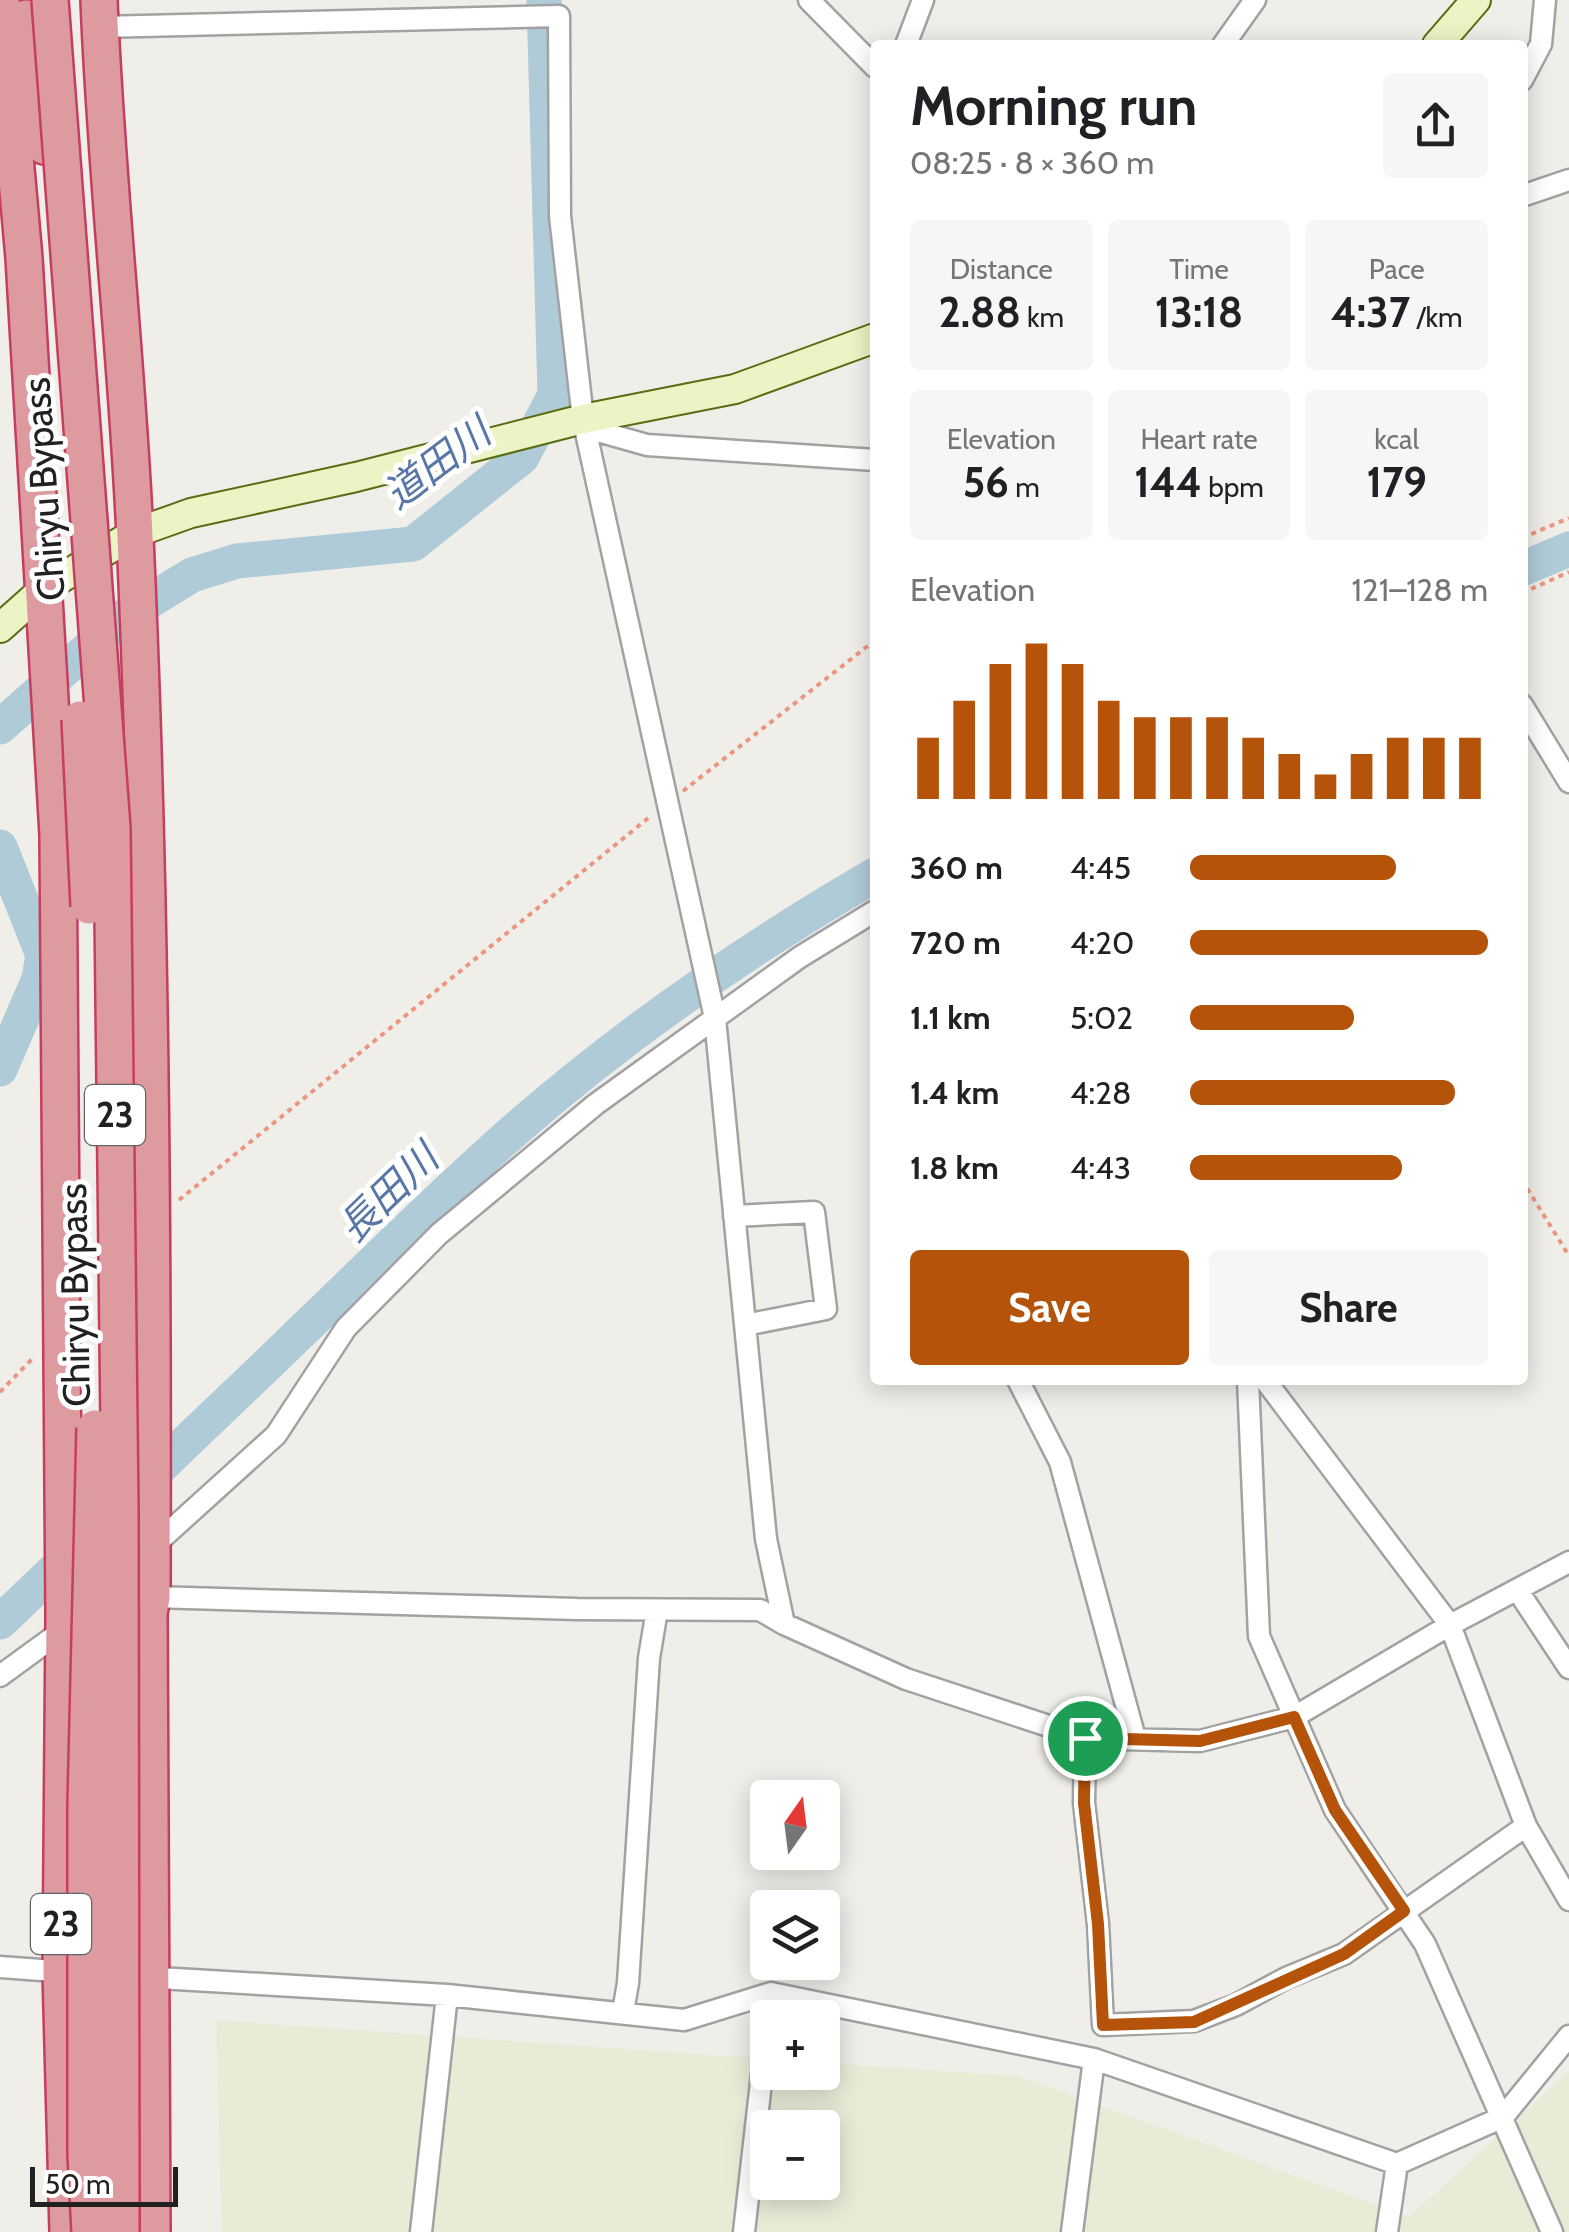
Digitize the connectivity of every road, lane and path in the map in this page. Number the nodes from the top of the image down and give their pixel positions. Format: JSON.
{"nodes":[{"id":1,"x":2,"y":0,"type":"edge"},
{"id":2,"x":24,"y":0,"type":"edge"},
{"id":3,"x":808,"y":0,"type":"edge"},
{"id":4,"x":923,"y":0,"type":"edge"},
{"id":5,"x":1255,"y":0,"type":"edge"},
{"id":6,"x":1476,"y":0,"type":"edge"},
{"id":7,"x":1545,"y":0,"type":"edge"},
{"id":8,"x":48,"y":6,"type":"edge"},
{"id":9,"x":531,"y":7,"type":"edge"},
{"id":10,"x":99,"y":14,"type":"edge"},
{"id":11,"x":908,"y":40,"type":"edge"},
{"id":12,"x":1227,"y":40,"type":"edge"},
{"id":13,"x":1441,"y":40,"type":"edge"},
{"id":14,"x":870,"y":61,"type":"edge"},
{"id":15,"x":1528,"y":68,"type":"edge"},
{"id":16,"x":7,"y":109,"type":"edge"},
{"id":17,"x":44,"y":146,"type":"junction"},
{"id":18,"x":1569,"y":180,"type":"edge"},
{"id":19,"x":1528,"y":194,"type":"edge"},
{"id":20,"x":12,"y":264,"type":"edge"},
{"id":21,"x":870,"y":340,"type":"edge"},
{"id":22,"x":584,"y":424,"type":"junction"},
{"id":23,"x":870,"y":460,"type":"edge"},
{"id":24,"x":1569,"y":518,"type":"edge"},
{"id":25,"x":135,"y":533,"type":"junction"},
{"id":26,"x":1528,"y":535,"type":"edge"},
{"id":27,"x":1569,"y":572,"type":"edge"},
{"id":28,"x":45,"y":588,"type":"junction"},
{"id":29,"x":1528,"y":590,"type":"edge"},
{"id":30,"x":0,"y":628,"type":"edge"},
{"id":31,"x":870,"y":645,"type":"edge"},
{"id":32,"x":1528,"y":715,"type":"edge"},
{"id":33,"x":1569,"y":782,"type":"edge"},
{"id":34,"x":667,"y":803,"type":"junction"},
{"id":35,"x":870,"y":915,"type":"edge"},
{"id":36,"x":715,"y":1018,"type":"junction"},
{"id":37,"x":1528,"y":1190,"type":"edge"},
{"id":38,"x":178,"y":1202,"type":"dead end"},
{"id":39,"x":734,"y":1216,"type":"junction"},
{"id":40,"x":1569,"y":1256,"type":"edge"},
{"id":41,"x":745,"y":1325,"type":"junction"},
{"id":42,"x":40,"y":1351,"type":"dead end"},
{"id":43,"x":1021,"y":1385,"type":"edge"},
{"id":44,"x":1248,"y":1385,"type":"edge"},
{"id":45,"x":1268,"y":1385,"type":"edge"},
{"id":46,"x":0,"y":1392,"type":"edge"},
{"id":47,"x":152,"y":1547,"type":"junction"},
{"id":48,"x":1569,"y":1562,"type":"edge"},
{"id":49,"x":1518,"y":1591,"type":"junction"},
{"id":50,"x":152,"y":1597,"type":"junction"},
{"id":51,"x":656,"y":1610,"type":"junction"},
{"id":52,"x":64,"y":1623,"type":"junction"},
{"id":53,"x":784,"y":1624,"type":"junction"},
{"id":54,"x":1450,"y":1625,"type":"junction"},
{"id":55,"x":1569,"y":1668,"type":"edge"},
{"id":56,"x":0,"y":1676,"type":"edge"},
{"id":57,"x":1294,"y":1717,"type":"junction"},
{"id":58,"x":1085,"y":1738,"type":"junction"},
{"id":59,"x":1135,"y":1738,"type":"junction"},
{"id":60,"x":1526,"y":1826,"type":"junction"},
{"id":61,"x":1569,"y":1900,"type":"edge"},
{"id":62,"x":1404,"y":1911,"type":"junction"},
{"id":63,"x":0,"y":1967,"type":"edge"},
{"id":64,"x":61,"y":1972,"type":"junction"},
{"id":65,"x":150,"y":1977,"type":"junction"},
{"id":66,"x":771,"y":1993,"type":"junction"},
{"id":67,"x":447,"y":1995,"type":"junction"},
{"id":68,"x":770,"y":2000,"type":"edge"},
{"id":69,"x":623,"y":2012,"type":"junction"},
{"id":70,"x":1569,"y":2036,"type":"edge"},
{"id":71,"x":1094,"y":2059,"type":"junction"},
{"id":72,"x":760,"y":2090,"type":"edge"},
{"id":73,"x":1503,"y":2117,"type":"junction"},
{"id":74,"x":1396,"y":2164,"type":"junction"},
{"id":75,"x":68,"y":2232,"type":"edge"},
{"id":76,"x":90,"y":2232,"type":"edge"},
{"id":77,"x":122,"y":2232,"type":"edge"},
{"id":78,"x":152,"y":2232,"type":"edge"},
{"id":79,"x":421,"y":2232,"type":"edge"},
{"id":80,"x":744,"y":2232,"type":"edge"},
{"id":81,"x":1072,"y":2232,"type":"edge"},
{"id":82,"x":1386,"y":2232,"type":"edge"},
{"id":83,"x":1552,"y":2232,"type":"edge"}],
"edges":[{"from":1,"to":16,"type":"highway","number":"23"},
{"from":2,"to":17,"type":"highway","number":"23"},
{"from":3,"to":14,"type":"street"},
{"from":4,"to":11,"type":"street"},
{"from":5,"to":12,"type":"street"},
{"from":6,"to":13,"type":"main road"},
{"from":7,"to":15,"type":"street"},
{"from":8,"to":17,"type":"highway","name":"Chiryu Bypass","number":"23"},
{"from":8,"to":77,"type":"highway","name":"Chiryu Bypass","number":"23","bridge":true},
{"from":9,"to":10,"type":"street"},
{"from":9,"to":22,"type":"street"},
{"from":10,"to":25,"type":"highway","number":"23"},
{"from":16,"to":20,"type":"highway","number":"23"},
{"from":17,"to":76,"type":"highway","name":"Chiryu Bypass","number":"23","bridge":true},
{"from":18,"to":19,"type":"street"},
{"from":20,"to":28,"type":"highway","number":"23"},
{"from":21,"to":22,"type":"main road"},
{"from":22,"to":23,"type":"street"},
{"from":22,"to":25,"type":"main road"},
{"from":22,"to":34,"type":"street"},
{"from":24,"to":26,"type":"path"},
{"from":25,"to":28,"type":"main road"},
{"from":25,"to":47,"type":"highway","number":"23"},
{"from":27,"to":29,"type":"path"},
{"from":28,"to":30,"type":"main road"},
{"from":28,"to":52,"type":"highway","number":"23"},
{"from":31,"to":34,"type":"path"},
{"from":32,"to":33,"type":"street"},
{"from":34,"to":36,"type":"street"},
{"from":34,"to":38,"type":"path"},
{"from":35,"to":36,"type":"street"},
{"from":36,"to":39,"type":"street"},
{"from":36,"to":47,"type":"street"},
{"from":37,"to":40,"type":"path"},
{"from":39,"to":41,"type":"street"},
{"from":39,"to":41,"type":"street"},
{"from":41,"to":53,"type":"street"},
{"from":42,"to":46,"type":"path"},
{"from":43,"to":59,"type":"street"},
{"from":44,"to":57,"type":"street"},
{"from":45,"to":54,"type":"street"},
{"from":47,"to":50,"type":"highway","number":"23"},
{"from":47,"to":52,"type":"street"},
{"from":48,"to":49,"type":"street"},
{"from":49,"to":54,"type":"street"},
{"from":49,"to":55,"type":"street"},
{"from":50,"to":51,"type":"street"},
{"from":50,"to":65,"type":"highway","number":"23"},
{"from":51,"to":53,"type":"street"},
{"from":51,"to":69,"type":"street"},
{"from":52,"to":56,"type":"street"},
{"from":52,"to":64,"type":"highway","number":"23"},
{"from":53,"to":58,"type":"street"},
{"from":54,"to":57,"type":"street"},
{"from":54,"to":60,"type":"street"},
{"from":57,"to":59,"type":"street"},
{"from":57,"to":62,"type":"street"},
{"from":58,"to":59,"type":"street"},
{"from":58,"to":62,"type":"street"},
{"from":60,"to":61,"type":"street"},
{"from":60,"to":62,"type":"street"},
{"from":62,"to":73,"type":"street"},
{"from":63,"to":64,"type":"street"},
{"from":64,"to":65,"type":"street"},
{"from":64,"to":75,"type":"highway","number":"23"},
{"from":65,"to":67,"type":"street"},
{"from":65,"to":78,"type":"highway","number":"23"},
{"from":66,"to":68,"type":"street"},
{"from":66,"to":69,"type":"street"},
{"from":66,"to":71,"type":"street"},
{"from":67,"to":69,"type":"street"},
{"from":67,"to":79,"type":"street"},
{"from":70,"to":73,"type":"street"},
{"from":71,"to":74,"type":"street"},
{"from":71,"to":81,"type":"street"},
{"from":72,"to":80,"type":"street"},
{"from":73,"to":74,"type":"street"},
{"from":73,"to":83,"type":"street"},
{"from":74,"to":82,"type":"street"}]}
